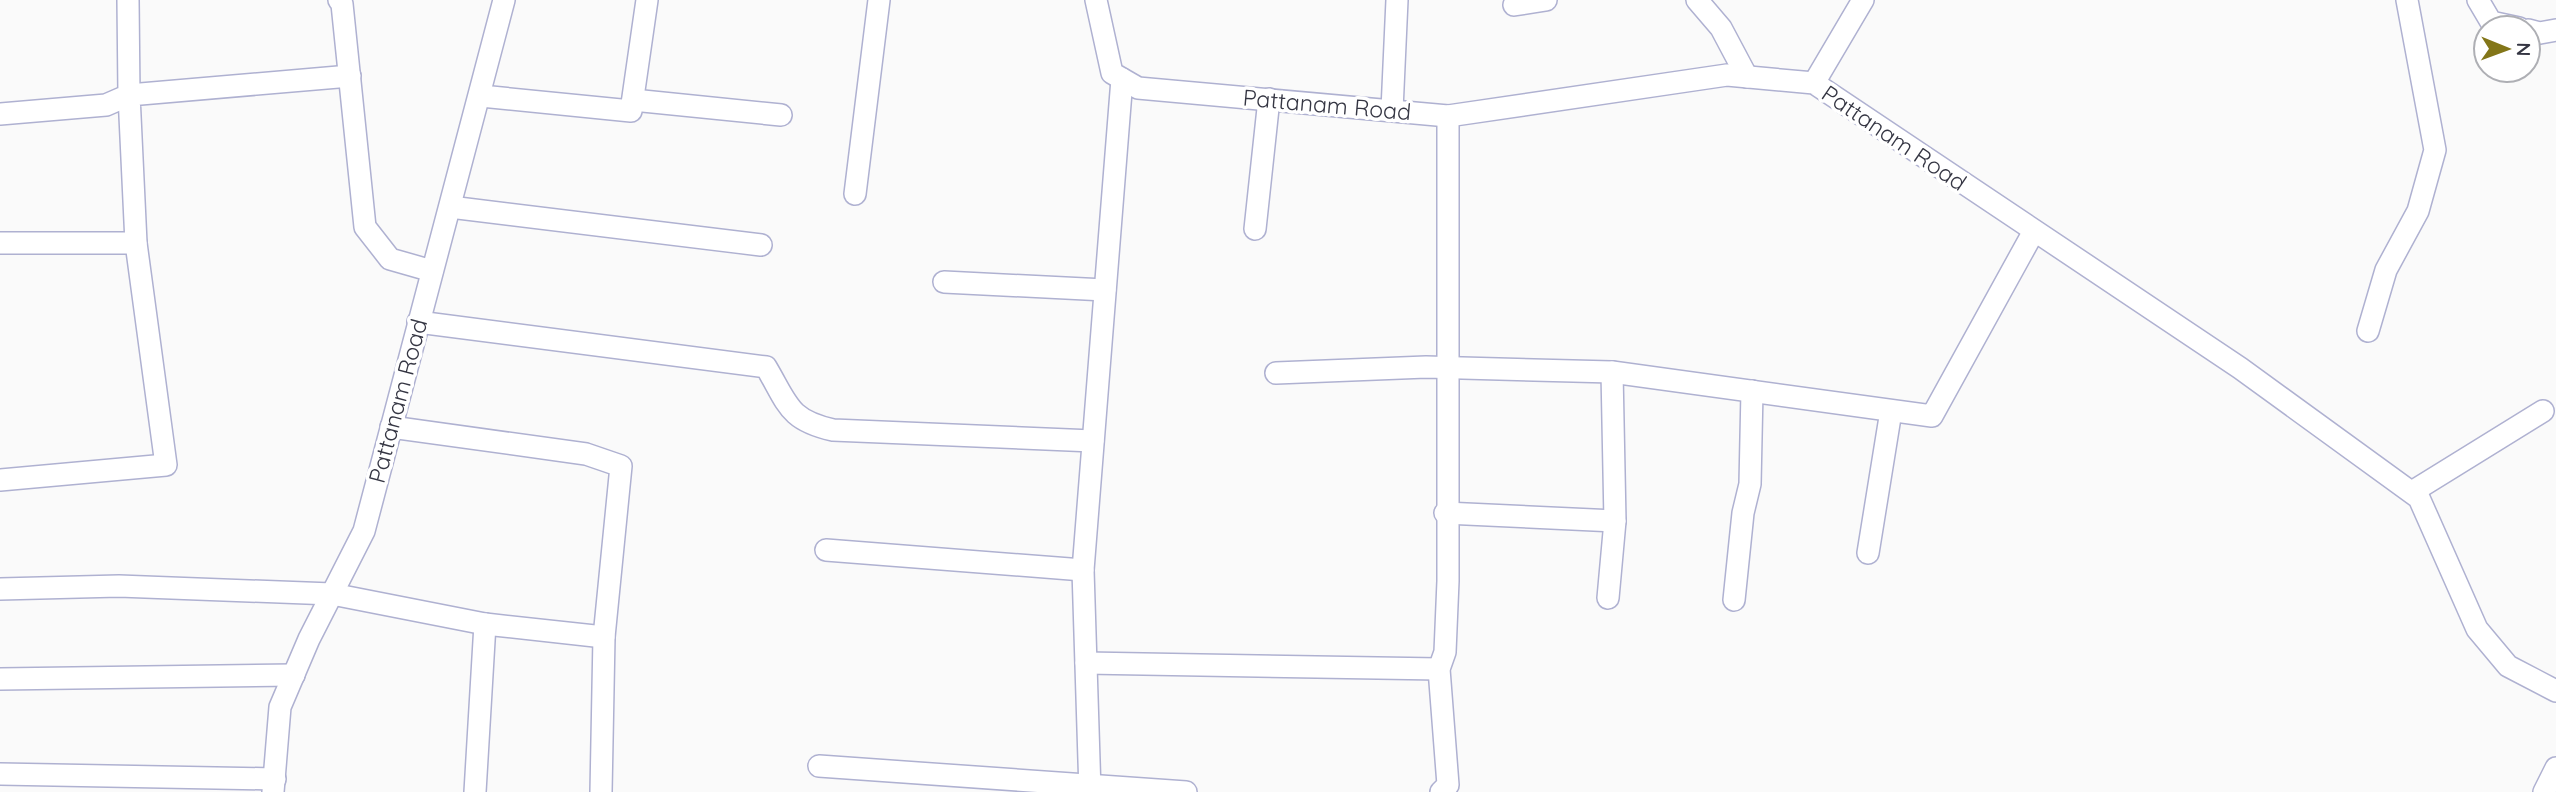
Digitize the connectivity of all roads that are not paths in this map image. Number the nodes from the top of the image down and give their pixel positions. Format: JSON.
{"nodes":[{"id":1,"x":128,"y":0,"type":"edge"},
{"id":2,"x":339,"y":0,"type":"edge"},
{"id":3,"x":505,"y":0,"type":"edge"},
{"id":4,"x":647,"y":0,"type":"edge"},
{"id":5,"x":879,"y":0,"type":"edge"},
{"id":6,"x":1096,"y":0,"type":"edge"},
{"id":7,"x":1397,"y":0,"type":"edge"},
{"id":8,"x":1546,"y":0,"type":"edge"},
{"id":9,"x":1697,"y":0,"type":"edge"},
{"id":10,"x":1863,"y":0,"type":"edge"},
{"id":11,"x":2407,"y":0,"type":"edge"},
{"id":12,"x":1514,"y":5,"type":"dead end"},
{"id":13,"x":350,"y":76,"type":"junction"},
{"id":14,"x":1746,"y":77,"type":"junction"},
{"id":15,"x":1122,"y":79,"type":"junction"},
{"id":16,"x":1814,"y":83,"type":"junction"},
{"id":17,"x":129,"y":95,"type":"junction"},
{"id":18,"x":481,"y":96,"type":"junction"},
{"id":19,"x":1269,"y":99,"type":"junction"},
{"id":20,"x":633,"y":100,"type":"junction"},
{"id":21,"x":1392,"y":110,"type":"junction"},
{"id":22,"x":0,"y":114,"type":"edge"},
{"id":23,"x":781,"y":115,"type":"dead end"},
{"id":24,"x":1448,"y":116,"type":"junction"},
{"id":25,"x":855,"y":194,"type":"dead end"},
{"id":26,"x":450,"y":206,"type":"junction"},
{"id":27,"x":1255,"y":229,"type":"dead end"},
{"id":28,"x":2034,"y":231,"type":"junction"},
{"id":29,"x":0,"y":243,"type":"edge"},
{"id":30,"x":136,"y":243,"type":"junction"},
{"id":31,"x":761,"y":246,"type":"dead end"},
{"id":32,"x":432,"y":271,"type":"junction"},
{"id":33,"x":944,"y":282,"type":"dead end"},
{"id":34,"x":1105,"y":290,"type":"junction"},
{"id":35,"x":418,"y":322,"type":"junction"},
{"id":36,"x":2368,"y":331,"type":"dead end"},
{"id":37,"x":1448,"y":368,"type":"junction"},
{"id":38,"x":1612,"y":372,"type":"junction"},
{"id":39,"x":1276,"y":373,"type":"dead end"},
{"id":40,"x":1752,"y":391,"type":"junction"},
{"id":41,"x":1891,"y":411,"type":"junction"},
{"id":42,"x":2543,"y":411,"type":"dead end"},
{"id":43,"x":391,"y":427,"type":"junction"},
{"id":44,"x":1094,"y":441,"type":"junction"},
{"id":45,"x":0,"y":480,"type":"edge"},
{"id":46,"x":2412,"y":492,"type":"junction"},
{"id":47,"x":1446,"y":513,"type":"junction"},
{"id":48,"x":1615,"y":521,"type":"junction"},
{"id":49,"x":826,"y":550,"type":"dead end"},
{"id":50,"x":1868,"y":553,"type":"dead end"},
{"id":51,"x":1083,"y":570,"type":"junction"},
{"id":52,"x":0,"y":589,"type":"edge"},
{"id":53,"x":332,"y":594,"type":"junction"},
{"id":54,"x":1608,"y":598,"type":"dead end"},
{"id":55,"x":1734,"y":600,"type":"dead end"},
{"id":56,"x":485,"y":624,"type":"junction"},
{"id":57,"x":604,"y":637,"type":"junction"},
{"id":58,"x":1086,"y":663,"type":"junction"},
{"id":59,"x":1439,"y":669,"type":"junction"},
{"id":60,"x":294,"y":675,"type":"junction"},
{"id":61,"x":0,"y":679,"type":"edge"},
{"id":62,"x":2556,"y":691,"type":"edge"},
{"id":63,"x":819,"y":766,"type":"dead end"},
{"id":64,"x":2556,"y":768,"type":"edge"},
{"id":65,"x":0,"y":774,"type":"edge"},
{"id":66,"x":274,"y":785,"type":"edge"},
{"id":67,"x":1090,"y":789,"type":"edge"},
{"id":68,"x":475,"y":792,"type":"edge"},
{"id":69,"x":601,"y":792,"type":"edge"},
{"id":70,"x":1186,"y":792,"type":"edge"},
{"id":71,"x":1441,"y":792,"type":"edge"},
{"id":72,"x":2544,"y":792,"type":"edge"}],
"edges":[{"from":1,"to":17,"type":"street"},
{"from":2,"to":13,"type":"street"},
{"from":3,"to":18,"type":"street","name":"Pattanam Road"},
{"from":4,"to":20,"type":"street"},
{"from":5,"to":25,"type":"street"},
{"from":6,"to":15,"type":"street"},
{"from":7,"to":21,"type":"street"},
{"from":8,"to":12,"type":"street"},
{"from":9,"to":14,"type":"street"},
{"from":10,"to":16,"type":"street"},
{"from":11,"to":36,"type":"street"},
{"from":13,"to":17,"type":"street"},
{"from":13,"to":32,"type":"street"},
{"from":14,"to":16,"type":"street","name":"Pattanam Road"},
{"from":14,"to":24,"type":"street","name":"Pattanam Road"},
{"from":15,"to":19,"type":"street","name":"Pattanam Road"},
{"from":15,"to":34,"type":"street"},
{"from":16,"to":28,"type":"street","name":"Pattanam Road"},
{"from":17,"to":22,"type":"street"},
{"from":17,"to":30,"type":"street"},
{"from":18,"to":20,"type":"street"},
{"from":18,"to":26,"type":"street","name":"Pattanam Road"},
{"from":19,"to":21,"type":"street","name":"Pattanam Road"},
{"from":19,"to":27,"type":"street"},
{"from":20,"to":23,"type":"street"},
{"from":21,"to":24,"type":"street","name":"Pattanam Road"},
{"from":24,"to":37,"type":"street"},
{"from":26,"to":31,"type":"street"},
{"from":26,"to":32,"type":"street","name":"Pattanam Road"},
{"from":28,"to":41,"type":"street"},
{"from":28,"to":46,"type":"street","name":"Pattanam Road"},
{"from":29,"to":30,"type":"street"},
{"from":30,"to":45,"type":"street"},
{"from":32,"to":35,"type":"street","name":"Pattanam Road"},
{"from":33,"to":34,"type":"street"},
{"from":34,"to":44,"type":"street"},
{"from":35,"to":43,"type":"street","name":"Pattanam Road"},
{"from":35,"to":44,"type":"street"},
{"from":37,"to":38,"type":"street"},
{"from":37,"to":39,"type":"street"},
{"from":37,"to":47,"type":"street"},
{"from":38,"to":40,"type":"street"},
{"from":38,"to":48,"type":"street"},
{"from":40,"to":41,"type":"street"},
{"from":40,"to":55,"type":"street"},
{"from":41,"to":50,"type":"street"},
{"from":42,"to":46,"type":"street"},
{"from":43,"to":53,"type":"street","name":"Pattanam Road"},
{"from":43,"to":57,"type":"street"},
{"from":44,"to":51,"type":"street"},
{"from":46,"to":62,"type":"street","name":"Pattanam Road"},
{"from":47,"to":48,"type":"street"},
{"from":47,"to":59,"type":"street"},
{"from":48,"to":54,"type":"street"},
{"from":49,"to":51,"type":"street"},
{"from":51,"to":58,"type":"street"},
{"from":52,"to":53,"type":"street"},
{"from":53,"to":56,"type":"street"},
{"from":53,"to":60,"type":"street","name":"Pattanam Road"},
{"from":56,"to":57,"type":"street"},
{"from":56,"to":68,"type":"street"},
{"from":57,"to":69,"type":"street"},
{"from":58,"to":59,"type":"street"},
{"from":58,"to":67,"type":"street"},
{"from":59,"to":71,"type":"street"},
{"from":60,"to":61,"type":"street"},
{"from":60,"to":66,"type":"street","name":"Pattanam Road"},
{"from":63,"to":67,"type":"street"},
{"from":64,"to":72,"type":"street"},
{"from":65,"to":66,"type":"street"},
{"from":67,"to":70,"type":"street"}]}
